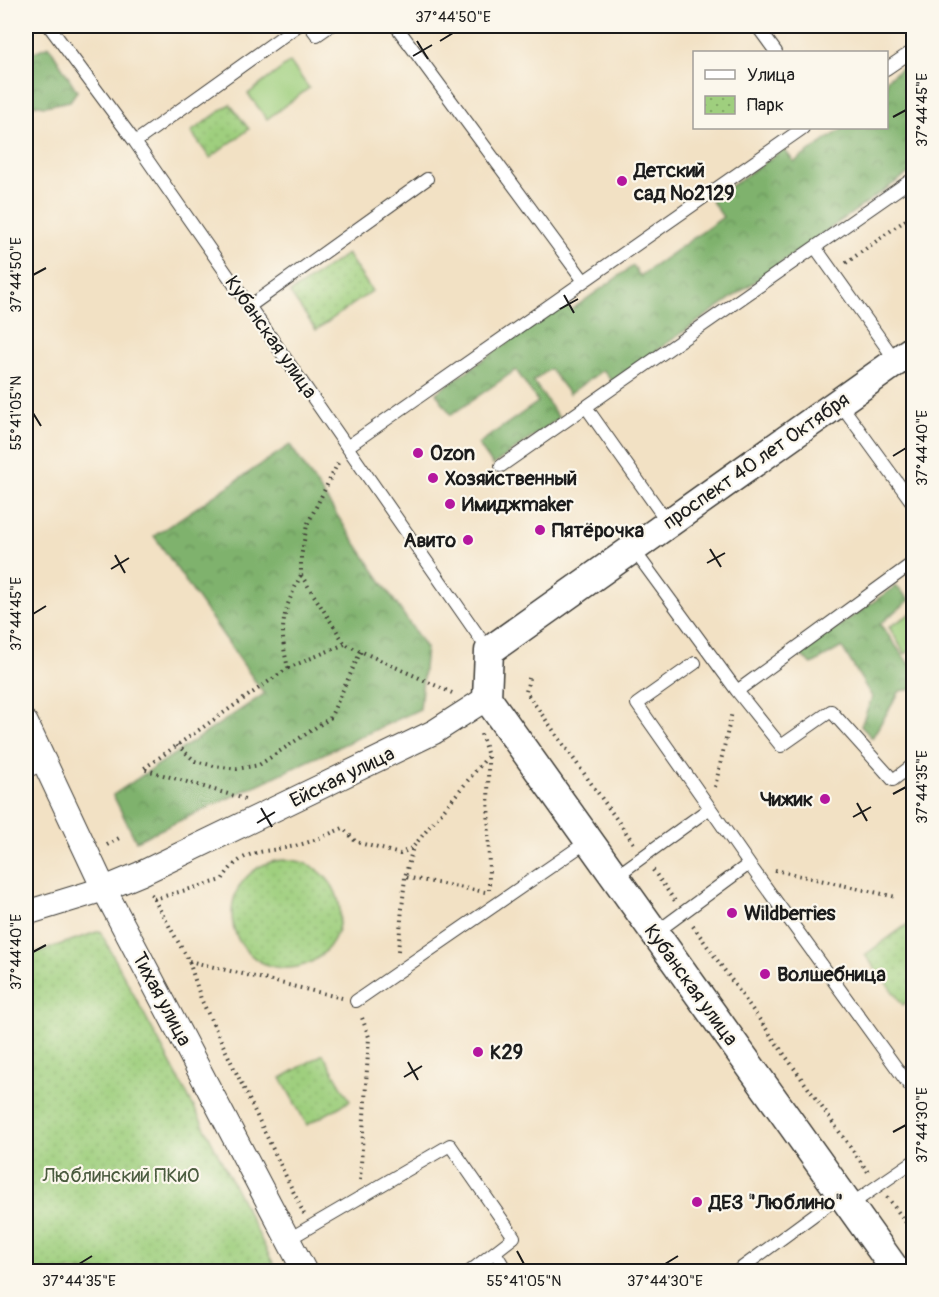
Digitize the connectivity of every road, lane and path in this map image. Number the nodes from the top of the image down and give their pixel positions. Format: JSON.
{"nodes":[{"id":1,"x":49,"y":26,"type":"edge"},
{"id":2,"x":297,"y":26,"type":"edge"},
{"id":3,"x":310,"y":26,"type":"edge"},
{"id":4,"x":330,"y":26,"type":"edge"},
{"id":5,"x":396,"y":26,"type":"edge"},
{"id":6,"x":757,"y":26,"type":"edge"},
{"id":7,"x":914,"y":50,"type":"edge"},
{"id":8,"x":775,"y":51,"type":"edge"},
{"id":9,"x":888,"y":68,"type":"edge"},
{"id":10,"x":802,"y":129,"type":"edge"},
{"id":11,"x":135,"y":142,"type":"junction"},
{"id":12,"x":914,"y":178,"type":"edge"},
{"id":13,"x":427,"y":179,"type":"dead end"},
{"id":14,"x":914,"y":214,"type":"edge"},
{"id":15,"x":815,"y":247,"type":"junction"},
{"id":16,"x":833,"y":272,"type":"junction"},
{"id":17,"x":584,"y":281,"type":"junction"},
{"id":18,"x":250,"y":306,"type":"junction"},
{"id":19,"x":905,"y":355,"type":"edge"},
{"id":20,"x":839,"y":402,"type":"junction"},
{"id":21,"x":586,"y":407,"type":"junction"},
{"id":22,"x":347,"y":447,"type":"junction"},
{"id":23,"x":501,"y":466,"type":"dead end"},
{"id":24,"x":913,"y":502,"type":"edge"},
{"id":25,"x":669,"y":523,"type":"junction"},
{"id":26,"x":633,"y":549,"type":"junction"},
{"id":27,"x":914,"y":562,"type":"edge"},
{"id":28,"x":301,"y":575,"type":"junction"},
{"id":29,"x":345,"y":644,"type":"junction"},
{"id":30,"x":361,"y":651,"type":"junction"},
{"id":31,"x":489,"y":651,"type":"junction"},
{"id":32,"x":695,"y":663,"type":"dead end"},
{"id":33,"x":288,"y":668,"type":"junction"},
{"id":34,"x":529,"y":678,"type":"dead end"},
{"id":35,"x":737,"y":691,"type":"junction"},
{"id":36,"x":457,"y":695,"type":"dead end"},
{"id":37,"x":487,"y":698,"type":"junction"},
{"id":38,"x":26,"y":723,"type":"edge"},
{"id":39,"x":480,"y":733,"type":"dead end"},
{"id":40,"x":177,"y":745,"type":"junction"},
{"id":41,"x":488,"y":756,"type":"junction"},
{"id":42,"x":914,"y":764,"type":"edge"},
{"id":43,"x":35,"y":767,"type":"edge"},
{"id":44,"x":252,"y":801,"type":"dead end"},
{"id":45,"x":710,"y":808,"type":"junction"},
{"id":46,"x":121,"y":837,"type":"dead end"},
{"id":47,"x":588,"y":841,"type":"junction"},
{"id":48,"x":104,"y":847,"type":"dead end"},
{"id":49,"x":413,"y":847,"type":"junction"},
{"id":50,"x":643,"y":857,"type":"junction"},
{"id":51,"x":749,"y":864,"type":"junction"},
{"id":52,"x":405,"y":877,"type":"junction"},
{"id":53,"x":614,"y":878,"type":"junction"},
{"id":54,"x":104,"y":889,"type":"junction"},
{"id":55,"x":149,"y":890,"type":"dead end"},
{"id":56,"x":489,"y":892,"type":"junction"},
{"id":57,"x":507,"y":896,"type":"junction"},
{"id":58,"x":154,"y":899,"type":"junction"},
{"id":59,"x":913,"y":900,"type":"edge"},
{"id":60,"x":26,"y":913,"type":"edge"},
{"id":61,"x":683,"y":913,"type":"junction"},
{"id":62,"x":654,"y":934,"type":"junction"},
{"id":63,"x":189,"y":961,"type":"junction"},
{"id":64,"x":396,"y":973,"type":"junction"},
{"id":65,"x":356,"y":1001,"type":"junction"},
{"id":66,"x":914,"y":1092,"type":"edge"},
{"id":67,"x":914,"y":1161,"type":"edge"},
{"id":68,"x":878,"y":1185,"type":"junction"},
{"id":69,"x":359,"y":1198,"type":"junction"},
{"id":70,"x":846,"y":1199,"type":"junction"},
{"id":71,"x":311,"y":1227,"type":"junction"},
{"id":72,"x":914,"y":1233,"type":"edge"},
{"id":73,"x":289,"y":1239,"type":"junction"},
{"id":74,"x":495,"y":1252,"type":"junction"},
{"id":75,"x":305,"y":1272,"type":"edge"},
{"id":76,"x":469,"y":1272,"type":"edge"},
{"id":77,"x":507,"y":1272,"type":"edge"},
{"id":78,"x":736,"y":1272,"type":"edge"},
{"id":79,"x":897,"y":1272,"type":"edge"}],
"edges":[{"from":1,"to":11,"type":"lane","name":"Кубанская улица"},
{"from":2,"to":11,"type":"lane"},
{"from":3,"to":4,"type":"lane"},
{"from":5,"to":17,"type":"lane"},
{"from":6,"to":8,"type":"lane"},
{"from":7,"to":9,"type":"lane"},
{"from":10,"to":17,"type":"lane"},
{"from":11,"to":18,"type":"lane","name":"Кубанская улица"},
{"from":12,"to":15,"type":"lane"},
{"from":13,"to":18,"type":"lane"},
{"from":14,"to":16,"type":"path"},
{"from":15,"to":16,"type":"lane"},
{"from":15,"to":21,"type":"lane"},
{"from":16,"to":19,"type":"lane"},
{"from":17,"to":22,"type":"lane"},
{"from":18,"to":22,"type":"lane","name":"Кубанская улица"},
{"from":19,"to":20,"type":"street","name":"проспект 40 лет Октября"},
{"from":20,"to":24,"type":"lane"},
{"from":20,"to":25,"type":"street","name":"проспект 40 лет Октября"},
{"from":21,"to":23,"type":"lane"},
{"from":21,"to":25,"type":"lane"},
{"from":22,"to":28,"type":"path"},
{"from":22,"to":31,"type":"lane","name":"Кубанская улица"},
{"from":25,"to":26,"type":"street","name":"проспект 40 лет Октября"},
{"from":26,"to":31,"type":"street","name":"проспект 40 лет Октября"},
{"from":26,"to":35,"type":"lane"},
{"from":27,"to":35,"type":"lane"},
{"from":28,"to":29,"type":"path"},
{"from":28,"to":33,"type":"path"},
{"from":29,"to":30,"type":"path"},
{"from":29,"to":33,"type":"path"},
{"from":30,"to":36,"type":"path"},
{"from":30,"to":40,"type":"path"},
{"from":31,"to":37,"type":"street"},
{"from":32,"to":45,"type":"lane"},
{"from":33,"to":40,"type":"path"},
{"from":34,"to":50,"type":"path"},
{"from":35,"to":42,"type":"lane"},
{"from":35,"to":45,"type":"path"},
{"from":37,"to":47,"type":"street","name":"Кубанская улица"},
{"from":37,"to":54,"type":"street","name":"Ейская улица"},
{"from":38,"to":43,"type":"street","name":"Тихая улица"},
{"from":39,"to":41,"type":"path"},
{"from":40,"to":44,"type":"path"},
{"from":41,"to":49,"type":"path"},
{"from":41,"to":56,"type":"path"},
{"from":43,"to":54,"type":"street","name":"Тихая улица"},
{"from":45,"to":50,"type":"lane"},
{"from":45,"to":51,"type":"lane"},
{"from":46,"to":48,"type":"path"},
{"from":47,"to":53,"type":"street","name":"Кубанская улица"},
{"from":47,"to":57,"type":"lane"},
{"from":49,"to":52,"type":"path"},
{"from":49,"to":58,"type":"path"},
{"from":50,"to":53,"type":"lane"},
{"from":50,"to":61,"type":"path"},
{"from":51,"to":59,"type":"path"},
{"from":51,"to":61,"type":"lane"},
{"from":51,"to":66,"type":"lane"},
{"from":52,"to":56,"type":"path"},
{"from":52,"to":64,"type":"path"},
{"from":53,"to":62,"type":"street","name":"Кубанская улица"},
{"from":54,"to":60,"type":"street","name":"Ейская улица"},
{"from":54,"to":73,"type":"street","name":"Тихая улица"},
{"from":55,"to":58,"type":"path"},
{"from":56,"to":57,"type":"path"},
{"from":57,"to":64,"type":"lane"},
{"from":58,"to":63,"type":"path"},
{"from":61,"to":62,"type":"lane"},
{"from":61,"to":68,"type":"path"},
{"from":62,"to":70,"type":"street","name":"Кубанская улица"},
{"from":63,"to":65,"type":"path"},
{"from":63,"to":71,"type":"path"},
{"from":64,"to":65,"type":"lane"},
{"from":65,"to":69,"type":"path"},
{"from":67,"to":68,"type":"lane"},
{"from":68,"to":70,"type":"lane"},
{"from":68,"to":72,"type":"path"},
{"from":69,"to":71,"type":"lane"},
{"from":69,"to":74,"type":"lane"},
{"from":70,"to":78,"type":"lane"},
{"from":70,"to":79,"type":"street","name":"Кубанская улица"},
{"from":71,"to":73,"type":"lane"},
{"from":73,"to":75,"type":"street","name":"Тихая улица"},
{"from":74,"to":76,"type":"lane"},
{"from":74,"to":77,"type":"lane"}]}
